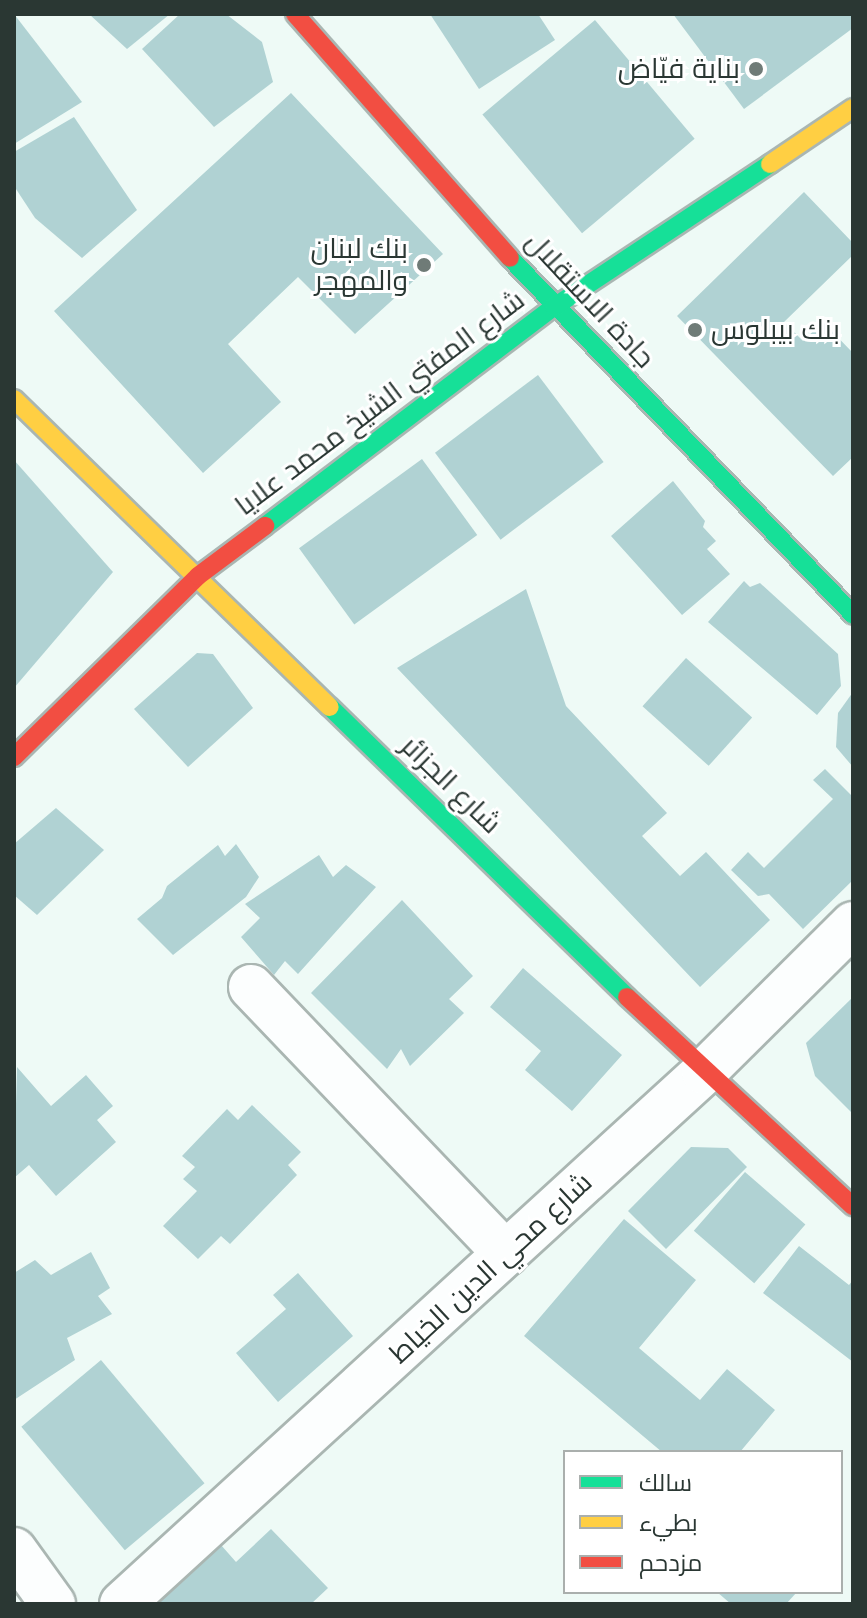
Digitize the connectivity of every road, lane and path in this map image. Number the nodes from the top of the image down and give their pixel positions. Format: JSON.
{"nodes":[{"id":1,"x":295,"y":14,"type":"edge"},
{"id":2,"x":853,"y":108,"type":"edge"},
{"id":3,"x":554,"y":307,"type":"junction"},
{"id":4,"x":14,"y":399,"type":"edge"},
{"id":5,"x":198,"y":576,"type":"junction"},
{"id":6,"x":853,"y":615,"type":"edge"},
{"id":7,"x":14,"y":757,"type":"edge"},
{"id":8,"x":853,"y":924,"type":"edge"},
{"id":9,"x":251,"y":987,"type":"dead end"},
{"id":10,"x":704,"y":1072,"type":"junction"},
{"id":11,"x":853,"y":1206,"type":"edge"},
{"id":12,"x":506,"y":1254,"type":"junction"},
{"id":13,"x":14,"y":1550,"type":"edge"},
{"id":14,"x":53,"y":1604,"type":"edge"},
{"id":15,"x":122,"y":1604,"type":"edge"}],
"edges":[{"from":1,"to":3,"type":"main road","name":"جادة الاستقلال"},
{"from":2,"to":3,"type":"main road","name":"شارع المفتي الشيخ محمد علايا"},
{"from":3,"to":5,"type":"main road","name":"شارع المفتي الشيخ محمد علايا"},
{"from":3,"to":6,"type":"main road","name":"جادة الاستقلال"},
{"from":4,"to":5,"type":"main road","name":"شارع الجزائر"},
{"from":5,"to":7,"type":"main road","name":"شارع المفتي الشيخ محمد علايا"},
{"from":5,"to":10,"type":"main road","name":"شارع الجزائر"},
{"from":8,"to":10,"type":"street","name":"شارع محي الدين الخياط"},
{"from":9,"to":12,"type":"street"},
{"from":10,"to":11,"type":"main road","name":"شارع الجزائر"},
{"from":10,"to":12,"type":"street","name":"شارع محي الدين الخياط"},
{"from":12,"to":15,"type":"street","name":"شارع محي الدين الخياط"},
{"from":13,"to":14,"type":"street"}]}
